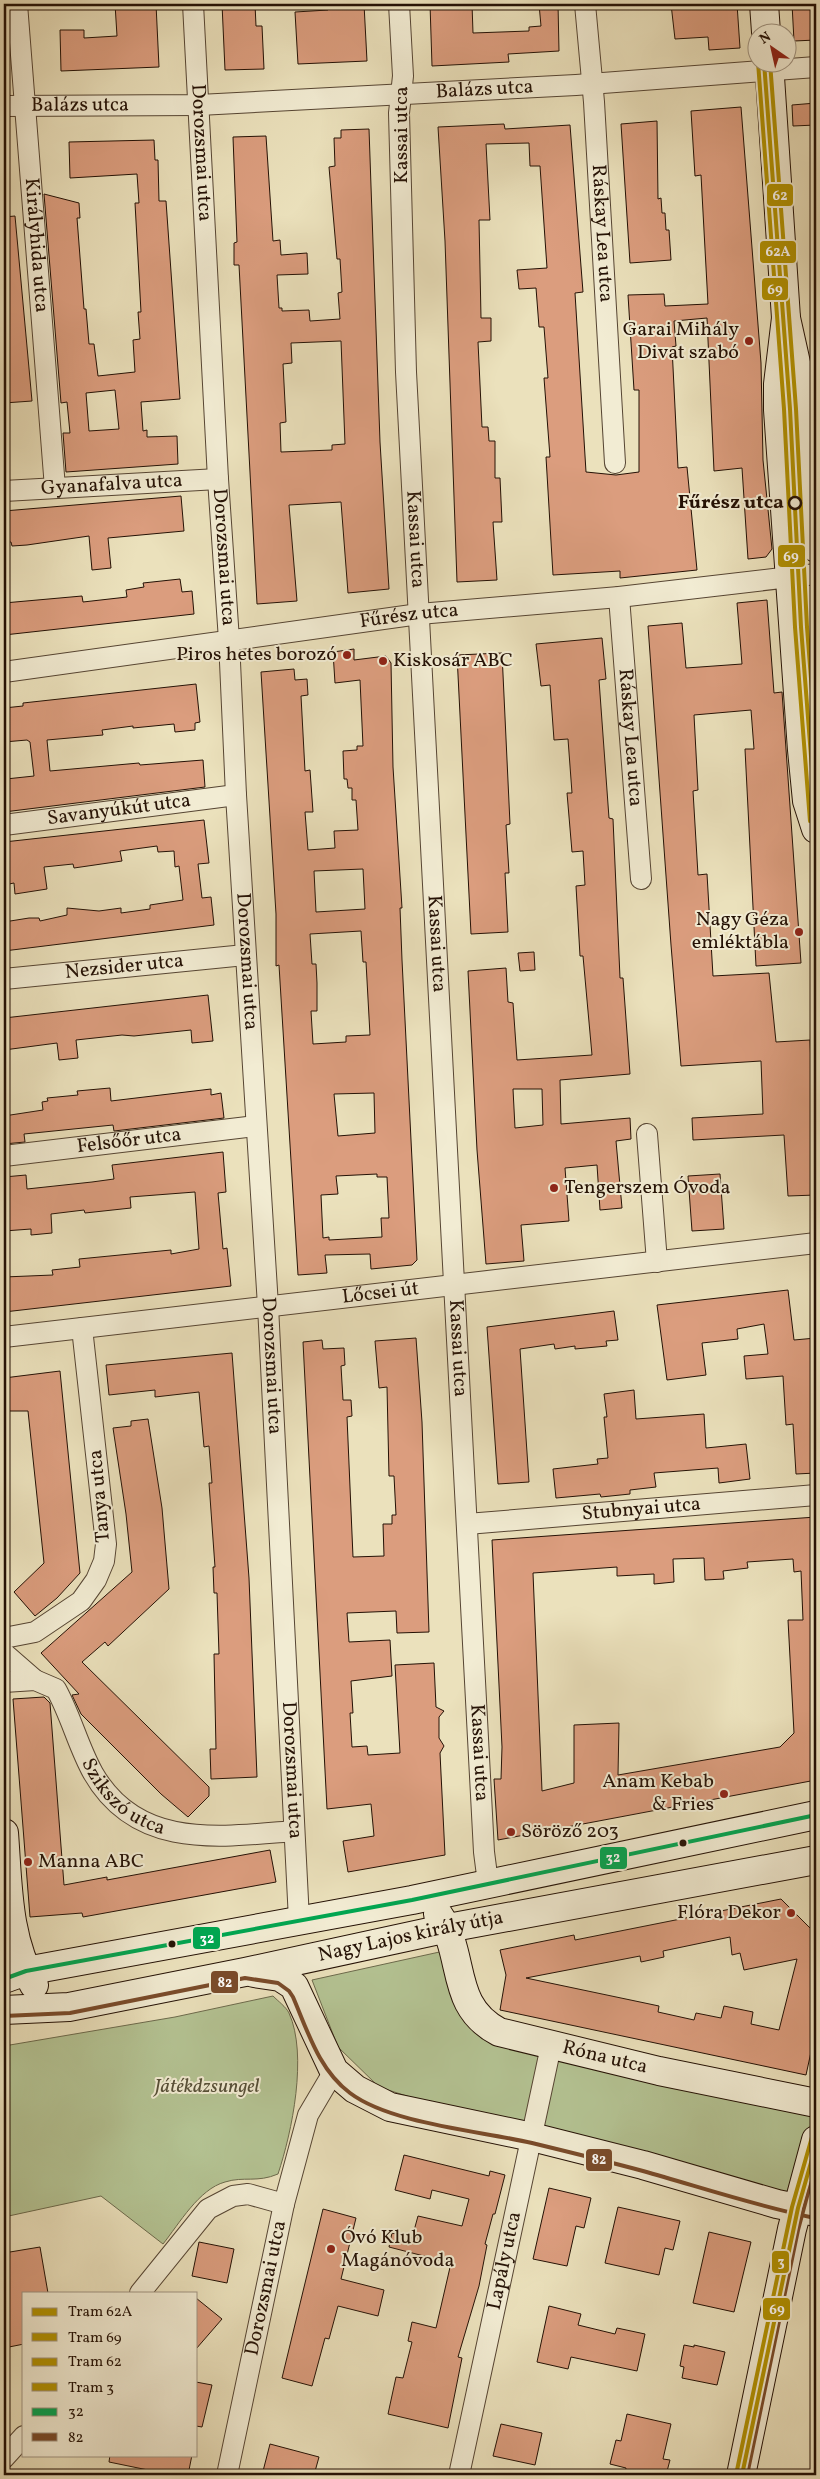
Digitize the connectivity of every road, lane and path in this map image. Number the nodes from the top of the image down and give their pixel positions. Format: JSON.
{"nodes":[{"id":1,"x":17,"y":4,"type":"edge"},
{"id":2,"x":193,"y":4,"type":"edge"},
{"id":3,"x":399,"y":4,"type":"edge"},
{"id":4,"x":585,"y":4,"type":"edge"},
{"id":5,"x":764,"y":4,"type":"edge"},
{"id":6,"x":765,"y":22,"type":"edge"},
{"id":7,"x":798,"y":68,"type":"edge"},
{"id":8,"x":816,"y":68,"type":"edge"},
{"id":9,"x":748,"y":69,"type":"edge"},
{"id":10,"x":769,"y":72,"type":"edge"},
{"id":11,"x":591,"y":83,"type":"junction"},
{"id":12,"x":401,"y":94,"type":"junction"},
{"id":13,"x":24,"y":105,"type":"junction"},
{"id":14,"x":199,"y":105,"type":"junction"},
{"id":15,"x":4,"y":106,"type":"edge"},
{"id":16,"x":786,"y":318,"type":"junction"},
{"id":17,"x":615,"y":463,"type":"dead end"},
{"id":18,"x":218,"y":479,"type":"junction"},
{"id":19,"x":55,"y":488,"type":"junction"},
{"id":20,"x":4,"y":491,"type":"edge"},
{"id":21,"x":816,"y":548,"type":"edge"},
{"id":22,"x":816,"y":574,"type":"edge"},
{"id":23,"x":789,"y":577,"type":"junction"},
{"id":24,"x":618,"y":597,"type":"junction"},
{"id":25,"x":419,"y":614,"type":"junction"},
{"id":26,"x":229,"y":640,"type":"junction"},
{"id":27,"x":4,"y":672,"type":"edge"},
{"id":28,"x":236,"y":796,"type":"junction"},
{"id":29,"x":4,"y":825,"type":"edge"},
{"id":30,"x":816,"y":829,"type":"edge"},
{"id":31,"x":641,"y":880,"type":"dead end"},
{"id":32,"x":245,"y":956,"type":"junction"},
{"id":33,"x":4,"y":979,"type":"edge"},
{"id":34,"x":256,"y":1126,"type":"junction"},
{"id":35,"x":647,"y":1134,"type":"dead end"},
{"id":36,"x":4,"y":1156,"type":"edge"},
{"id":37,"x":816,"y":1244,"type":"edge"},
{"id":38,"x":657,"y":1262,"type":"junction"},
{"id":39,"x":454,"y":1285,"type":"junction"},
{"id":40,"x":268,"y":1306,"type":"junction"},
{"id":41,"x":82,"y":1328,"type":"junction"},
{"id":42,"x":4,"y":1337,"type":"edge"},
{"id":43,"x":816,"y":1495,"type":"edge"},
{"id":44,"x":467,"y":1524,"type":"junction"},
{"id":45,"x":4,"y":1638,"type":"edge"},
{"id":46,"x":4,"y":1653,"type":"edge"},
{"id":47,"x":35,"y":1680,"type":"junction"},
{"id":48,"x":4,"y":1682,"type":"edge"},
{"id":49,"x":816,"y":1815,"type":"edge"},
{"id":50,"x":294,"y":1831,"type":"junction"},
{"id":51,"x":4,"y":1833,"type":"edge"},
{"id":52,"x":816,"y":1860,"type":"edge"},
{"id":53,"x":747,"y":1873,"type":"junction"},
{"id":54,"x":816,"y":1879,"type":"edge"},
{"id":55,"x":488,"y":1883,"type":"junction"},
{"id":56,"x":412,"y":1900,"type":"junction"},
{"id":57,"x":299,"y":1920,"type":"junction"},
{"id":58,"x":450,"y":1936,"type":"junction"},
{"id":59,"x":11,"y":1970,"type":"edge"},
{"id":60,"x":245,"y":1972,"type":"junction"},
{"id":61,"x":4,"y":1993,"type":"edge"},
{"id":62,"x":69,"y":2007,"type":"junction"},
{"id":63,"x":4,"y":2010,"type":"edge"},
{"id":64,"x":551,"y":2046,"type":"junction"},
{"id":65,"x":334,"y":2071,"type":"junction"},
{"id":66,"x":355,"y":2089,"type":"junction"},
{"id":67,"x":316,"y":2103,"type":"junction"},
{"id":68,"x":816,"y":2103,"type":"edge"},
{"id":69,"x":532,"y":2137,"type":"junction"},
{"id":70,"x":816,"y":2140,"type":"edge"},
{"id":71,"x":284,"y":2204,"type":"junction"},
{"id":72,"x":806,"y":2211,"type":"edge"},
{"id":73,"x":141,"y":2292,"type":"edge"},
{"id":74,"x":22,"y":2438,"type":"edge"},
{"id":75,"x":4,"y":2458,"type":"edge"},
{"id":76,"x":227,"y":2475,"type":"edge"},
{"id":77,"x":459,"y":2475,"type":"edge"},
{"id":78,"x":741,"y":2475,"type":"edge"}],
"edges":[{"from":1,"to":13,"type":"street","name":"Királyhida utca"},
{"from":2,"to":14,"type":"street","name":"Dorozsmai utca"},
{"from":3,"to":12,"type":"street","name":"Kassai utca"},
{"from":4,"to":11,"type":"street","name":"Ráskay Lea utca"},
{"from":5,"to":6,"type":"street"},
{"from":7,"to":8,"type":"street","name":"Balázs utca"},
{"from":9,"to":11,"type":"street","name":"Balázs utca"},
{"from":10,"to":16,"type":"street"},
{"from":11,"to":12,"type":"street","name":"Balázs utca"},
{"from":11,"to":17,"type":"street","name":"Ráskay Lea utca"},
{"from":12,"to":14,"type":"street","name":"Balázs utca"},
{"from":12,"to":25,"type":"street","name":"Kassai utca"},
{"from":13,"to":14,"type":"street","name":"Balázs utca"},
{"from":13,"to":15,"type":"street","name":"Balázs utca"},
{"from":13,"to":19,"type":"street","name":"Királyhida utca"},
{"from":14,"to":18,"type":"street","name":"Dorozsmai utca"},
{"from":16,"to":21,"type":"street"},
{"from":16,"to":23,"type":"street"},
{"from":18,"to":19,"type":"street","name":"Gyanafalva utca"},
{"from":18,"to":26,"type":"street","name":"Dorozsmai utca"},
{"from":19,"to":20,"type":"street","name":"Gyanafalva utca"},
{"from":22,"to":23,"type":"street","name":"Fűrész utca"},
{"from":23,"to":24,"type":"street","name":"Fűrész utca"},
{"from":23,"to":30,"type":"street"},
{"from":24,"to":25,"type":"street","name":"Fűrész utca"},
{"from":24,"to":31,"type":"street","name":"Ráskay Lea utca"},
{"from":25,"to":26,"type":"street","name":"Fűrész utca"},
{"from":25,"to":39,"type":"street","name":"Kassai utca"},
{"from":26,"to":27,"type":"street","name":"Fűrész utca"},
{"from":26,"to":28,"type":"street","name":"Dorozsmai utca"},
{"from":28,"to":29,"type":"street","name":"Savanyúkút utca"},
{"from":28,"to":32,"type":"street","name":"Dorozsmai utca"},
{"from":32,"to":33,"type":"street","name":"Nezsider utca"},
{"from":32,"to":34,"type":"street","name":"Dorozsmai utca"},
{"from":34,"to":36,"type":"street","name":"Felsőőr utca"},
{"from":34,"to":40,"type":"street","name":"Dorozsmai utca"},
{"from":35,"to":38,"type":"street"},
{"from":37,"to":38,"type":"street","name":"Lőcsei út"},
{"from":38,"to":39,"type":"street","name":"Lőcsei út"},
{"from":39,"to":40,"type":"street","name":"Lőcsei út"},
{"from":39,"to":44,"type":"street","name":"Kassai utca"},
{"from":40,"to":41,"type":"street","name":"Lőcsei út"},
{"from":40,"to":50,"type":"street","name":"Dorozsmai utca"},
{"from":41,"to":42,"type":"street","name":"Lőcsei út"},
{"from":41,"to":45,"type":"street","name":"Tanya utca"},
{"from":43,"to":44,"type":"street","name":"Stubnyai utca"},
{"from":44,"to":55,"type":"street","name":"Kassai utca"},
{"from":46,"to":47,"type":"street","name":"Szikszó utca"},
{"from":47,"to":48,"type":"street"},
{"from":47,"to":50,"type":"street","name":"Szikszó utca"},
{"from":49,"to":55,"type":"street","name":"Nagy Lajos király útja"},
{"from":50,"to":57,"type":"street","name":"Dorozsmai utca"},
{"from":51,"to":59,"type":"street"},
{"from":52,"to":53,"type":"street","name":"Nagy Lajos király útja"},
{"from":53,"to":54,"type":"street"},
{"from":53,"to":58,"type":"street","name":"Nagy Lajos király útja"},
{"from":55,"to":56,"type":"street","name":"Nagy Lajos király útja"},
{"from":56,"to":57,"type":"street","name":"Nagy Lajos király útja"},
{"from":56,"to":58,"type":"street","name":"Róna utca"},
{"from":57,"to":59,"type":"street","name":"Nagy Lajos király útja"},
{"from":58,"to":60,"type":"street","name":"Nagy Lajos király útja"},
{"from":58,"to":64,"type":"street","name":"Róna utca"},
{"from":59,"to":61,"type":"street"},
{"from":59,"to":62,"type":"street"},
{"from":60,"to":62,"type":"street","name":"Nagy Lajos király útja"},
{"from":60,"to":65,"type":"street"},
{"from":62,"to":63,"type":"street","name":"Nagy Lajos király útja"},
{"from":64,"to":68,"type":"street","name":"Róna utca"},
{"from":64,"to":69,"type":"street","name":"Lapály utca"},
{"from":65,"to":66,"type":"street"},
{"from":65,"to":67,"type":"street","name":"Dorozsmai utca"},
{"from":66,"to":67,"type":"street"},
{"from":66,"to":69,"type":"street"},
{"from":67,"to":71,"type":"street","name":"Dorozsmai utca"},
{"from":69,"to":72,"type":"street"},
{"from":69,"to":77,"type":"street","name":"Lapály utca"},
{"from":70,"to":72,"type":"street"},
{"from":71,"to":73,"type":"street"},
{"from":71,"to":76,"type":"street","name":"Dorozsmai utca"},
{"from":72,"to":78,"type":"street"},
{"from":74,"to":75,"type":"street"}]}
